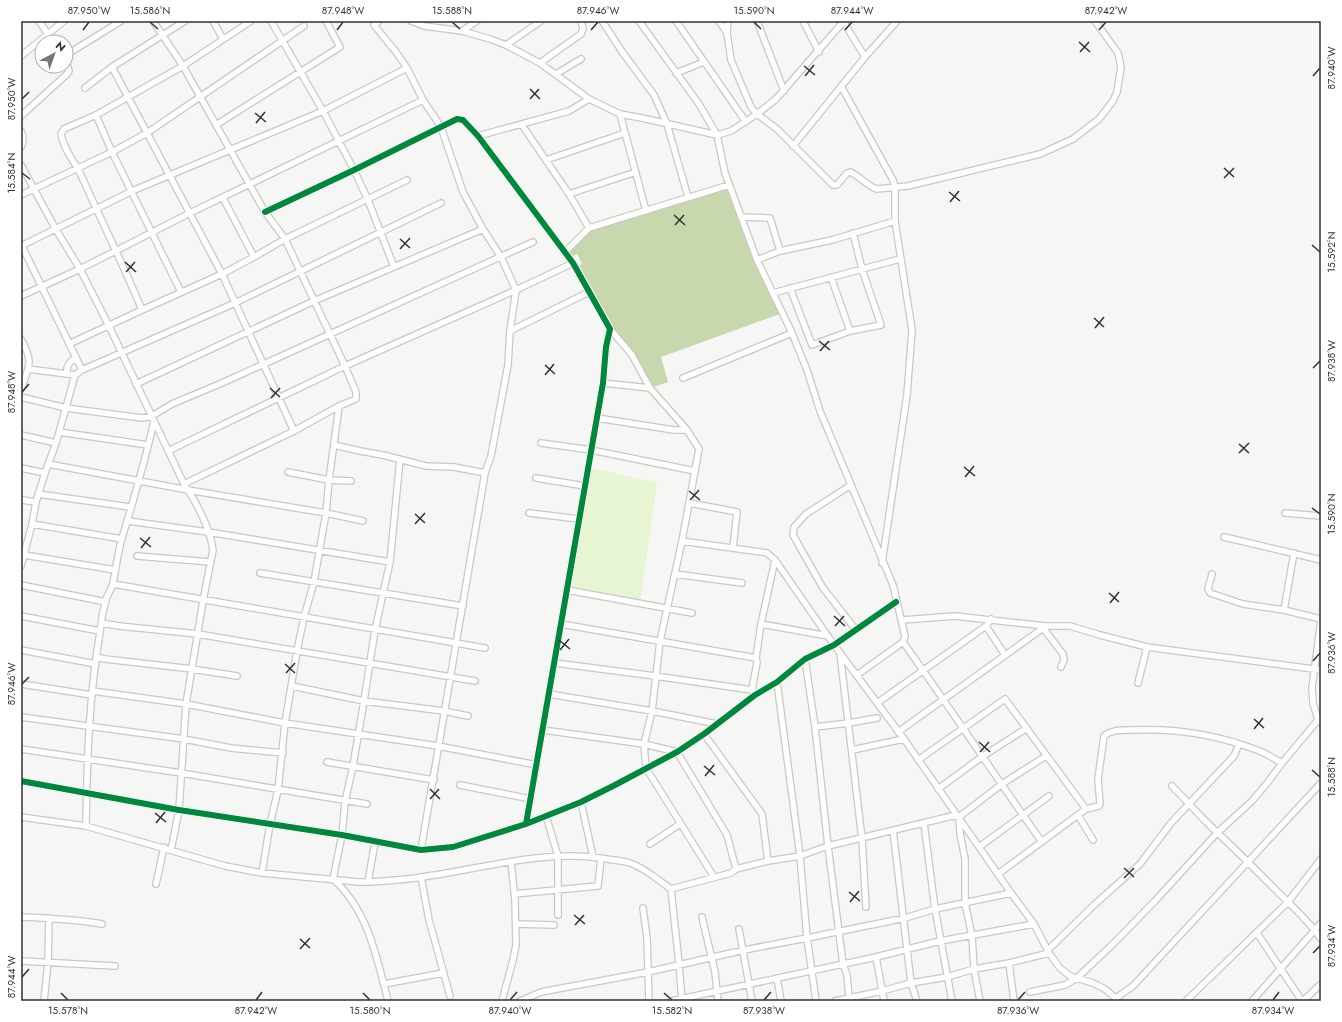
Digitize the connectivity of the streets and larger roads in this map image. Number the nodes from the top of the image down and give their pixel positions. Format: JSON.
{"nodes":[{"id":1,"x":39,"y":21,"type":"edge"},
{"id":2,"x":64,"y":21,"type":"edge"},
{"id":3,"x":121,"y":21,"type":"edge"},
{"id":4,"x":153,"y":21,"type":"edge"},
{"id":5,"x":185,"y":21,"type":"edge"},
{"id":6,"x":213,"y":21,"type":"edge"},
{"id":7,"x":251,"y":21,"type":"edge"},
{"id":8,"x":271,"y":21,"type":"edge"},
{"id":9,"x":326,"y":21,"type":"edge"},
{"id":10,"x":379,"y":21,"type":"edge"},
{"id":11,"x":413,"y":21,"type":"edge"},
{"id":12,"x":477,"y":21,"type":"edge"},
{"id":13,"x":541,"y":21,"type":"edge"},
{"id":14,"x":581,"y":21,"type":"edge"},
{"id":15,"x":602,"y":21,"type":"edge"},
{"id":16,"x":640,"y":21,"type":"edge"},
{"id":17,"x":676,"y":21,"type":"edge"},
{"id":18,"x":719,"y":21,"type":"edge"},
{"id":19,"x":728,"y":21,"type":"edge"},
{"id":20,"x":757,"y":21,"type":"edge"},
{"id":21,"x":804,"y":21,"type":"edge"},
{"id":22,"x":844,"y":21,"type":"edge"},
{"id":23,"x":897,"y":21,"type":"edge"},
{"id":24,"x":1095,"y":21,"type":"edge"},
{"id":25,"x":304,"y":26,"type":"dead end"},
{"id":26,"x":462,"y":31,"type":"junction"},
{"id":27,"x":727,"y":33,"type":"junction"},
{"id":28,"x":47,"y":34,"type":"joint"},
{"id":29,"x":163,"y":35,"type":"junction"},
{"id":30,"x":223,"y":39,"type":"junction"},
{"id":31,"x":281,"y":40,"type":"junction"},
{"id":32,"x":34,"y":45,"type":"edge"},
{"id":33,"x":506,"y":45,"type":"junction"},
{"id":34,"x":74,"y":50,"type":"edge"},
{"id":35,"x":819,"y":52,"type":"junction"},
{"id":36,"x":21,"y":56,"type":"edge"},
{"id":37,"x":865,"y":57,"type":"junction"},
{"id":38,"x":581,"y":58,"type":"dead end"},
{"id":39,"x":704,"y":62,"type":"junction"},
{"id":40,"x":540,"y":63,"type":"junction"},
{"id":41,"x":183,"y":66,"type":"junction"},
{"id":42,"x":112,"y":67,"type":"junction"},
{"id":43,"x":407,"y":68,"type":"junction"},
{"id":44,"x":300,"y":71,"type":"junction"},
{"id":45,"x":676,"y":73,"type":"junction"},
{"id":46,"x":67,"y":74,"type":"edge"},
{"id":47,"x":556,"y":74,"type":"junction"},
{"id":48,"x":841,"y":86,"type":"junction"},
{"id":49,"x":85,"y":88,"type":"dead end"},
{"id":50,"x":784,"y":91,"type":"junction"},
{"id":51,"x":128,"y":96,"type":"junction"},
{"id":52,"x":200,"y":96,"type":"junction"},
{"id":53,"x":589,"y":99,"type":"junction"},
{"id":54,"x":423,"y":100,"type":"junction"},
{"id":55,"x":323,"y":111,"type":"junction"},
{"id":56,"x":620,"y":114,"type":"junction"},
{"id":57,"x":757,"y":114,"type":"junction"},
{"id":58,"x":96,"y":115,"type":"junction"},
{"id":59,"x":21,"y":116,"type":"edge"},
{"id":60,"x":746,"y":122,"type":"junction"},
{"id":61,"x":667,"y":124,"type":"junction"},
{"id":62,"x":216,"y":125,"type":"junction"},
{"id":63,"x":522,"y":125,"type":"junction"},
{"id":64,"x":441,"y":127,"type":"junction"},
{"id":65,"x":21,"y":131,"type":"edge"},
{"id":66,"x":147,"y":133,"type":"junction"},
{"id":67,"x":625,"y":133,"type":"junction"},
{"id":68,"x":717,"y":135,"type":"junction"},
{"id":69,"x":478,"y":136,"type":"junction"},
{"id":70,"x":339,"y":141,"type":"junction"},
{"id":71,"x":22,"y":145,"type":"edge"},
{"id":72,"x":793,"y":146,"type":"junction"},
{"id":73,"x":231,"y":150,"type":"junction"},
{"id":74,"x":112,"y":152,"type":"junction"},
{"id":75,"x":546,"y":160,"type":"junction"},
{"id":76,"x":21,"y":164,"type":"edge"},
{"id":77,"x":78,"y":169,"type":"junction"},
{"id":78,"x":354,"y":170,"type":"junction"},
{"id":79,"x":636,"y":172,"type":"junction"},
{"id":80,"x":170,"y":175,"type":"junction"},
{"id":81,"x":407,"y":180,"type":"dead end"},
{"id":82,"x":729,"y":184,"type":"junction"},
{"id":83,"x":249,"y":185,"type":"junction"},
{"id":84,"x":895,"y":187,"type":"junction"},
{"id":85,"x":34,"y":189,"type":"junction"},
{"id":86,"x":132,"y":191,"type":"junction"},
{"id":87,"x":569,"y":194,"type":"junction"},
{"id":88,"x":21,"y":195,"type":"edge"},
{"id":89,"x":688,"y":197,"type":"junction"},
{"id":90,"x":223,"y":198,"type":"junction"},
{"id":91,"x":368,"y":200,"type":"junction"},
{"id":92,"x":441,"y":203,"type":"dead end"},
{"id":93,"x":96,"y":208,"type":"junction"},
{"id":94,"x":646,"y":211,"type":"junction"},
{"id":95,"x":265,"y":212,"type":"junction"},
{"id":96,"x":190,"y":213,"type":"junction"},
{"id":97,"x":741,"y":217,"type":"junction"},
{"id":98,"x":895,"y":222,"type":"junction"},
{"id":99,"x":55,"y":228,"type":"junction"},
{"id":100,"x":589,"y":228,"type":"junction"},
{"id":101,"x":483,"y":229,"type":"junction"},
{"id":102,"x":380,"y":232,"type":"junction"},
{"id":103,"x":853,"y":233,"type":"junction"},
{"id":104,"x":151,"y":234,"type":"junction"},
{"id":105,"x":285,"y":239,"type":"junction"},
{"id":106,"x":533,"y":242,"type":"dead end"},
{"id":107,"x":21,"y":245,"type":"edge"},
{"id":108,"x":117,"y":251,"type":"junction"},
{"id":109,"x":780,"y":251,"type":"junction"},
{"id":110,"x":565,"y":252,"type":"junction"},
{"id":111,"x":254,"y":257,"type":"junction"},
{"id":112,"x":501,"y":257,"type":"junction"},
{"id":113,"x":900,"y":259,"type":"junction"},
{"id":114,"x":757,"y":260,"type":"junction"},
{"id":115,"x":573,"y":263,"type":"junction"},
{"id":116,"x":394,"y":267,"type":"junction"},
{"id":117,"x":80,"y":269,"type":"junction"},
{"id":118,"x":862,"y":269,"type":"junction"},
{"id":119,"x":300,"y":271,"type":"junction"},
{"id":120,"x":222,"y":274,"type":"junction"},
{"id":121,"x":831,"y":278,"type":"junction"},
{"id":122,"x":42,"y":286,"type":"junction"},
{"id":123,"x":790,"y":288,"type":"junction"},
{"id":124,"x":516,"y":290,"type":"junction"},
{"id":125,"x":181,"y":292,"type":"junction"},
{"id":126,"x":589,"y":292,"type":"junction"},
{"id":127,"x":773,"y":293,"type":"junction"},
{"id":128,"x":21,"y":296,"type":"edge"},
{"id":129,"x":314,"y":302,"type":"junction"},
{"id":130,"x":235,"y":303,"type":"junction"},
{"id":131,"x":142,"y":310,"type":"junction"},
{"id":132,"x":109,"y":326,"type":"junction"},
{"id":133,"x":610,"y":329,"type":"junction"},
{"id":134,"x":510,"y":331,"type":"junction"},
{"id":135,"x":850,"y":331,"type":"junction"},
{"id":136,"x":249,"y":332,"type":"junction"},
{"id":137,"x":792,"y":333,"type":"junction"},
{"id":138,"x":330,"y":335,"type":"junction"},
{"id":139,"x":22,"y":342,"type":"edge"},
{"id":140,"x":70,"y":344,"type":"junction"},
{"id":141,"x":122,"y":354,"type":"junction"},
{"id":142,"x":76,"y":358,"type":"junction"},
{"id":143,"x":264,"y":365,"type":"junction"},
{"id":144,"x":345,"y":366,"type":"junction"},
{"id":145,"x":28,"y":369,"type":"junction"},
{"id":146,"x":82,"y":370,"type":"junction"},
{"id":147,"x":67,"y":374,"type":"junction"},
{"id":148,"x":75,"y":375,"type":"junction"},
{"id":149,"x":682,"y":378,"type":"dead end"},
{"id":150,"x":603,"y":383,"type":"junction"},
{"id":151,"x":136,"y":384,"type":"junction"},
{"id":152,"x":650,"y":388,"type":"junction"},
{"id":153,"x":21,"y":389,"type":"edge"},
{"id":154,"x":21,"y":397,"type":"edge"},
{"id":155,"x":279,"y":398,"type":"junction"},
{"id":156,"x":339,"y":406,"type":"junction"},
{"id":157,"x":66,"y":408,"type":"junction"},
{"id":158,"x":597,"y":418,"type":"junction"},
{"id":159,"x":153,"y":419,"type":"junction"},
{"id":160,"x":687,"y":430,"type":"junction"},
{"id":161,"x":294,"y":431,"type":"junction"},
{"id":162,"x":59,"y":432,"type":"junction"},
{"id":163,"x":21,"y":435,"type":"edge"},
{"id":164,"x":56,"y":443,"type":"junction"},
{"id":165,"x":541,"y":443,"type":"dead end"},
{"id":166,"x":148,"y":445,"type":"junction"},
{"id":167,"x":334,"y":445,"type":"junction"},
{"id":168,"x":590,"y":450,"type":"junction"},
{"id":169,"x":168,"y":451,"type":"junction"},
{"id":170,"x":400,"y":459,"type":"junction"},
{"id":171,"x":48,"y":464,"type":"junction"},
{"id":172,"x":21,"y":468,"type":"edge"},
{"id":173,"x":695,"y":471,"type":"junction"},
{"id":174,"x":288,"y":472,"type":"dead end"},
{"id":175,"x":45,"y":473,"type":"junction"},
{"id":176,"x":485,"y":473,"type":"junction"},
{"id":177,"x":536,"y":478,"type":"dead end"},
{"id":178,"x":329,"y":480,"type":"junction"},
{"id":179,"x":140,"y":481,"type":"junction"},
{"id":180,"x":351,"y":481,"type":"dead end"},
{"id":181,"x":184,"y":484,"type":"junction"},
{"id":182,"x":851,"y":485,"type":"junction"},
{"id":183,"x":585,"y":486,"type":"junction"},
{"id":184,"x":188,"y":490,"type":"junction"},
{"id":185,"x":38,"y":494,"type":"junction"},
{"id":186,"x":21,"y":500,"type":"edge"},
{"id":187,"x":36,"y":502,"type":"junction"},
{"id":188,"x":689,"y":503,"type":"junction"},
{"id":189,"x":130,"y":507,"type":"junction"},
{"id":190,"x":326,"y":513,"type":"junction"},
{"id":191,"x":529,"y":513,"type":"dead end"},
{"id":192,"x":1285,"y":513,"type":"dead end"},
{"id":193,"x":1321,"y":516,"type":"edge"},
{"id":194,"x":579,"y":519,"type":"junction"},
{"id":195,"x":128,"y":521,"type":"junction"},
{"id":196,"x":363,"y":521,"type":"dead end"},
{"id":197,"x":32,"y":524,"type":"junction"},
{"id":198,"x":21,"y":532,"type":"edge"},
{"id":199,"x":208,"y":532,"type":"junction"},
{"id":200,"x":28,"y":534,"type":"junction"},
{"id":201,"x":1224,"y":536,"type":"dead end"},
{"id":202,"x":122,"y":539,"type":"junction"},
{"id":203,"x":682,"y":540,"type":"junction"},
{"id":204,"x":733,"y":548,"type":"junction"},
{"id":205,"x":319,"y":550,"type":"junction"},
{"id":206,"x":1294,"y":553,"type":"junction"},
{"id":207,"x":24,"y":555,"type":"junction"},
{"id":208,"x":137,"y":556,"type":"dead end"},
{"id":209,"x":775,"y":560,"type":"junction"},
{"id":210,"x":1321,"y":560,"type":"edge"},
{"id":211,"x":210,"y":562,"type":"junction"},
{"id":212,"x":390,"y":562,"type":"junction"},
{"id":213,"x":882,"y":563,"type":"junction"},
{"id":214,"x":21,"y":566,"type":"edge"},
{"id":215,"x":115,"y":570,"type":"junction"},
{"id":216,"x":260,"y":573,"type":"dead end"},
{"id":217,"x":675,"y":574,"type":"junction"},
{"id":218,"x":1212,"y":574,"type":"dead end"},
{"id":219,"x":314,"y":582,"type":"junction"},
{"id":220,"x":742,"y":583,"type":"dead end"},
{"id":221,"x":113,"y":584,"type":"junction"},
{"id":222,"x":21,"y":585,"type":"edge"},
{"id":223,"x":567,"y":590,"type":"junction"},
{"id":224,"x":382,"y":594,"type":"junction"},
{"id":225,"x":203,"y":601,"type":"junction"},
{"id":226,"x":106,"y":602,"type":"junction"},
{"id":227,"x":896,"y":602,"type":"junction"},
{"id":228,"x":463,"y":606,"type":"junction"},
{"id":229,"x":669,"y":608,"type":"junction"},
{"id":230,"x":1284,"y":610,"type":"junction"},
{"id":231,"x":692,"y":613,"type":"dead end"},
{"id":232,"x":21,"y":616,"type":"edge"},
{"id":233,"x":304,"y":617,"type":"junction"},
{"id":234,"x":991,"y":619,"type":"junction"},
{"id":235,"x":902,"y":620,"type":"junction"},
{"id":236,"x":1321,"y":620,"type":"edge"},
{"id":237,"x":102,"y":623,"type":"junction"},
{"id":238,"x":561,"y":624,"type":"junction"},
{"id":239,"x":761,"y":624,"type":"junction"},
{"id":240,"x":986,"y":626,"type":"junction"},
{"id":241,"x":1045,"y":627,"type":"junction"},
{"id":242,"x":375,"y":630,"type":"junction"},
{"id":243,"x":856,"y":630,"type":"junction"},
{"id":244,"x":100,"y":631,"type":"junction"},
{"id":245,"x":198,"y":634,"type":"junction"},
{"id":246,"x":828,"y":636,"type":"junction"},
{"id":247,"x":660,"y":641,"type":"junction"},
{"id":248,"x":903,"y":642,"type":"junction"},
{"id":249,"x":456,"y":644,"type":"junction"},
{"id":250,"x":834,"y":645,"type":"junction"},
{"id":251,"x":1147,"y":646,"type":"junction"},
{"id":252,"x":485,"y":648,"type":"dead end"},
{"id":253,"x":21,"y":650,"type":"edge"},
{"id":254,"x":297,"y":651,"type":"junction"},
{"id":255,"x":840,"y":652,"type":"junction"},
{"id":256,"x":1005,"y":655,"type":"junction"},
{"id":257,"x":96,"y":657,"type":"junction"},
{"id":258,"x":756,"y":658,"type":"junction"},
{"id":259,"x":805,"y":659,"type":"junction"},
{"id":260,"x":371,"y":662,"type":"junction"},
{"id":261,"x":554,"y":663,"type":"junction"},
{"id":262,"x":96,"y":664,"type":"junction"},
{"id":263,"x":1062,"y":667,"type":"dead end"},
{"id":264,"x":192,"y":669,"type":"junction"},
{"id":265,"x":1313,"y":669,"type":"junction"},
{"id":266,"x":923,"y":670,"type":"junction"},
{"id":267,"x":1321,"y":670,"type":"edge"},
{"id":268,"x":857,"y":675,"type":"junction"},
{"id":269,"x":237,"y":676,"type":"dead end"},
{"id":270,"x":450,"y":676,"type":"junction"},
{"id":271,"x":655,"y":676,"type":"junction"},
{"id":272,"x":475,"y":681,"type":"dead end"},
{"id":273,"x":777,"y":682,"type":"junction"},
{"id":274,"x":1138,"y":683,"type":"dead end"},
{"id":275,"x":21,"y":684,"type":"edge"},
{"id":276,"x":292,"y":686,"type":"junction"},
{"id":277,"x":93,"y":693,"type":"junction"},
{"id":278,"x":753,"y":693,"type":"junction"},
{"id":279,"x":549,"y":694,"type":"junction"},
{"id":280,"x":943,"y":699,"type":"junction"},
{"id":281,"x":364,"y":701,"type":"junction"},
{"id":282,"x":878,"y":703,"type":"junction"},
{"id":283,"x":186,"y":704,"type":"junction"},
{"id":284,"x":444,"y":711,"type":"junction"},
{"id":285,"x":652,"y":711,"type":"junction"},
{"id":286,"x":468,"y":716,"type":"dead end"},
{"id":287,"x":21,"y":717,"type":"edge"},
{"id":288,"x":877,"y":718,"type":"dead end"},
{"id":289,"x":1320,"y":721,"type":"edge"},
{"id":290,"x":285,"y":723,"type":"junction"},
{"id":291,"x":849,"y":723,"type":"junction"},
{"id":292,"x":717,"y":724,"type":"junction"},
{"id":293,"x":90,"y":727,"type":"junction"},
{"id":294,"x":815,"y":727,"type":"junction"},
{"id":295,"x":962,"y":728,"type":"junction"},
{"id":296,"x":1026,"y":728,"type":"junction"},
{"id":297,"x":543,"y":730,"type":"junction"},
{"id":298,"x":898,"y":732,"type":"junction"},
{"id":299,"x":704,"y":734,"type":"junction"},
{"id":300,"x":358,"y":735,"type":"junction"},
{"id":301,"x":184,"y":739,"type":"junction"},
{"id":302,"x":904,"y":739,"type":"junction"},
{"id":303,"x":644,"y":744,"type":"junction"},
{"id":304,"x":1239,"y":744,"type":"junction"},
{"id":305,"x":438,"y":746,"type":"junction"},
{"id":306,"x":21,"y":749,"type":"edge"},
{"id":307,"x":852,"y":750,"type":"junction"},
{"id":308,"x":677,"y":752,"type":"junction"},
{"id":309,"x":283,"y":753,"type":"junction"},
{"id":310,"x":983,"y":756,"type":"junction"},
{"id":311,"x":1046,"y":756,"type":"junction"},
{"id":312,"x":88,"y":760,"type":"junction"},
{"id":313,"x":918,"y":760,"type":"junction"},
{"id":314,"x":327,"y":762,"type":"dead end"},
{"id":315,"x":1282,"y":763,"type":"junction"},
{"id":316,"x":537,"y":765,"type":"junction"},
{"id":317,"x":353,"y":766,"type":"junction"},
{"id":318,"x":646,"y":768,"type":"junction"},
{"id":319,"x":181,"y":772,"type":"junction"},
{"id":320,"x":434,"y":780,"type":"junction"},
{"id":321,"x":21,"y":781,"type":"edge"},
{"id":322,"x":1321,"y":783,"type":"edge"},
{"id":323,"x":1002,"y":784,"type":"junction"},
{"id":324,"x":460,"y":785,"type":"dead end"},
{"id":325,"x":1172,"y":786,"type":"dead end"},
{"id":326,"x":938,"y":789,"type":"junction"},
{"id":327,"x":278,"y":790,"type":"junction"},
{"id":328,"x":87,"y":792,"type":"junction"},
{"id":329,"x":1049,"y":796,"type":"dead end"},
{"id":330,"x":531,"y":799,"type":"junction"},
{"id":331,"x":345,"y":802,"type":"junction"},
{"id":332,"x":581,"y":802,"type":"junction"},
{"id":333,"x":1190,"y":803,"type":"junction"},
{"id":334,"x":367,"y":804,"type":"dead end"},
{"id":335,"x":1086,"y":809,"type":"junction"},
{"id":336,"x":178,"y":810,"type":"junction"},
{"id":337,"x":1022,"y":814,"type":"junction"},
{"id":338,"x":1078,"y":815,"type":"junction"},
{"id":339,"x":546,"y":816,"type":"junction"},
{"id":340,"x":21,"y":817,"type":"edge"},
{"id":341,"x":959,"y":817,"type":"junction"},
{"id":342,"x":924,"y":823,"type":"junction"},
{"id":343,"x":270,"y":824,"type":"junction"},
{"id":344,"x":526,"y":824,"type":"junction"},
{"id":345,"x":680,"y":824,"type":"junction"},
{"id":346,"x":86,"y":826,"type":"junction"},
{"id":347,"x":893,"y":830,"type":"junction"},
{"id":348,"x":1217,"y":833,"type":"junction"},
{"id":349,"x":342,"y":835,"type":"junction"},
{"id":350,"x":862,"y":839,"type":"junction"},
{"id":351,"x":1093,"y":840,"type":"dead end"},
{"id":352,"x":375,"y":842,"type":"junction"},
{"id":353,"x":1042,"y":842,"type":"junction"},
{"id":354,"x":650,"y":844,"type":"dead end"},
{"id":355,"x":828,"y":846,"type":"junction"},
{"id":356,"x":164,"y":847,"type":"junction"},
{"id":357,"x":979,"y":847,"type":"junction"},
{"id":358,"x":171,"y":850,"type":"junction"},
{"id":359,"x":421,"y":850,"type":"junction"},
{"id":360,"x":558,"y":856,"type":"junction"},
{"id":361,"x":800,"y":856,"type":"junction"},
{"id":362,"x":593,"y":857,"type":"junction"},
{"id":363,"x":601,"y":859,"type":"junction"},
{"id":364,"x":1321,"y":859,"type":"edge"},
{"id":365,"x":768,"y":861,"type":"junction"},
{"id":366,"x":1248,"y":861,"type":"junction"},
{"id":367,"x":511,"y":862,"type":"junction"},
{"id":368,"x":736,"y":869,"type":"junction"},
{"id":369,"x":262,"y":873,"type":"junction"},
{"id":370,"x":998,"y":874,"type":"junction"},
{"id":371,"x":714,"y":877,"type":"junction"},
{"id":372,"x":421,"y":878,"type":"junction"},
{"id":373,"x":332,"y":879,"type":"junction"},
{"id":374,"x":368,"y":882,"type":"junction"},
{"id":375,"x":156,"y":884,"type":"dead end"},
{"id":376,"x":558,"y":890,"type":"junction"},
{"id":377,"x":671,"y":890,"type":"junction"},
{"id":378,"x":1011,"y":893,"type":"junction"},
{"id":379,"x":514,"y":894,"type":"junction"},
{"id":380,"x":1288,"y":902,"type":"junction"},
{"id":381,"x":965,"y":903,"type":"junction"},
{"id":382,"x":866,"y":907,"type":"dead end"},
{"id":383,"x":643,"y":908,"type":"dead end"},
{"id":384,"x":934,"y":909,"type":"junction"},
{"id":385,"x":558,"y":915,"type":"dead end"},
{"id":386,"x":21,"y":917,"type":"edge"},
{"id":387,"x":702,"y":917,"type":"dead end"},
{"id":388,"x":49,"y":918,"type":"junction"},
{"id":389,"x":905,"y":918,"type":"junction"},
{"id":390,"x":1321,"y":923,"type":"edge"},
{"id":391,"x":102,"y":924,"type":"dead end"},
{"id":392,"x":516,"y":924,"type":"junction"},
{"id":393,"x":1034,"y":924,"type":"junction"},
{"id":394,"x":554,"y":925,"type":"dead end"},
{"id":395,"x":739,"y":929,"type":"dead end"},
{"id":396,"x":1316,"y":930,"type":"junction"},
{"id":397,"x":839,"y":931,"type":"junction"},
{"id":398,"x":1257,"y":933,"type":"junction"},
{"id":399,"x":972,"y":936,"type":"junction"},
{"id":400,"x":807,"y":938,"type":"junction"},
{"id":401,"x":1321,"y":939,"type":"edge"},
{"id":402,"x":940,"y":940,"type":"junction"},
{"id":403,"x":908,"y":949,"type":"junction"},
{"id":404,"x":744,"y":950,"type":"junction"},
{"id":405,"x":1048,"y":952,"type":"junction"},
{"id":406,"x":712,"y":957,"type":"junction"},
{"id":407,"x":876,"y":957,"type":"junction"},
{"id":408,"x":21,"y":961,"type":"edge"},
{"id":409,"x":48,"y":962,"type":"junction"},
{"id":410,"x":1009,"y":963,"type":"junction"},
{"id":411,"x":679,"y":964,"type":"junction"},
{"id":412,"x":843,"y":964,"type":"junction"},
{"id":413,"x":115,"y":966,"type":"dead end"},
{"id":414,"x":974,"y":969,"type":"junction"},
{"id":415,"x":1281,"y":969,"type":"junction"},
{"id":416,"x":812,"y":970,"type":"junction"},
{"id":417,"x":648,"y":972,"type":"junction"},
{"id":418,"x":443,"y":973,"type":"junction"},
{"id":419,"x":947,"y":977,"type":"junction"},
{"id":420,"x":776,"y":978,"type":"junction"},
{"id":421,"x":1077,"y":978,"type":"junction"},
{"id":422,"x":911,"y":983,"type":"junction"},
{"id":423,"x":384,"y":984,"type":"junction"},
{"id":424,"x":750,"y":984,"type":"junction"},
{"id":425,"x":1321,"y":984,"type":"edge"},
{"id":426,"x":717,"y":991,"type":"junction"},
{"id":427,"x":882,"y":991,"type":"junction"},
{"id":428,"x":1030,"y":992,"type":"dead end"},
{"id":429,"x":450,"y":996,"type":"dead end"},
{"id":430,"x":850,"y":998,"type":"junction"},
{"id":431,"x":1117,"y":999,"type":"edge"},
{"id":432,"x":682,"y":1000,"type":"edge"},
{"id":433,"x":44,"y":1001,"type":"edge"},
{"id":434,"x":388,"y":1001,"type":"edge"},
{"id":435,"x":502,"y":1001,"type":"edge"},
{"id":436,"x":520,"y":1001,"type":"edge"},
{"id":437,"x":649,"y":1001,"type":"edge"},
{"id":438,"x":671,"y":1001,"type":"edge"},
{"id":439,"x":718,"y":1001,"type":"edge"},
{"id":440,"x":752,"y":1001,"type":"edge"},
{"id":441,"x":781,"y":1001,"type":"edge"},
{"id":442,"x":816,"y":1001,"type":"edge"},
{"id":443,"x":835,"y":1001,"type":"edge"},
{"id":444,"x":884,"y":1001,"type":"edge"},
{"id":445,"x":917,"y":1001,"type":"edge"},
{"id":446,"x":952,"y":1001,"type":"edge"},
{"id":447,"x":980,"y":1001,"type":"edge"},
{"id":448,"x":1014,"y":1001,"type":"edge"},
{"id":449,"x":1186,"y":1001,"type":"edge"},
{"id":450,"x":1252,"y":1001,"type":"edge"},
{"id":451,"x":1302,"y":1001,"type":"edge"}],
"edges":[{"from":1,"to":28,"type":"street"},
{"from":2,"to":28,"type":"street"},
{"from":3,"to":34,"type":"street"},
{"from":4,"to":29,"type":"street"},
{"from":5,"to":29,"type":"street"},
{"from":6,"to":30,"type":"street"},
{"from":7,"to":30,"type":"street"},
{"from":8,"to":31,"type":"street"},
{"from":9,"to":44,"type":"street"},
{"from":10,"to":43,"type":"street"},
{"from":11,"to":26,"type":"street"},
{"from":12,"to":26,"type":"street"},
{"from":13,"to":33,"type":"street"},
{"from":14,"to":40,"type":"street"},
{"from":15,"to":61,"type":"street"},
{"from":16,"to":45,"type":"street"},
{"from":17,"to":39,"type":"street"},
{"from":18,"to":27,"type":"street"},
{"from":19,"to":27,"type":"street"},
{"from":20,"to":50,"type":"street"},
{"from":21,"to":35,"type":"street"},
{"from":22,"to":35,"type":"street"},
{"from":22,"to":37,"type":"street"},
{"from":23,"to":37,"type":"street"},
{"from":24,"to":84,"type":"street"},
{"from":25,"to":31,"type":"street"},
{"from":26,"to":33,"type":"street"},
{"from":27,"to":57,"type":"street"},
{"from":29,"to":41,"type":"street"},
{"from":29,"to":42,"type":"street"},
{"from":30,"to":41,"type":"street"},
{"from":31,"to":44,"type":"street"},
{"from":31,"to":52,"type":"street"},
{"from":32,"to":36,"type":"street"},
{"from":33,"to":40,"type":"street"},
{"from":35,"to":50,"type":"street"},
{"from":37,"to":48,"type":"street"},
{"from":38,"to":47,"type":"street"},
{"from":39,"to":45,"type":"street"},
{"from":39,"to":60,"type":"street"},
{"from":40,"to":47,"type":"street"},
{"from":41,"to":51,"type":"street"},
{"from":41,"to":52,"type":"street"},
{"from":42,"to":49,"type":"street"},
{"from":42,"to":51,"type":"street"},
{"from":43,"to":54,"type":"street"},
{"from":43,"to":55,"type":"street"},
{"from":44,"to":55,"type":"street"},
{"from":44,"to":62,"type":"street"},
{"from":45,"to":68,"type":"street"},
{"from":46,"to":59,"type":"street"},
{"from":47,"to":53,"type":"street"},
{"from":48,"to":72,"type":"street"},
{"from":48,"to":84,"type":"street"},
{"from":50,"to":57,"type":"street"},
{"from":51,"to":58,"type":"street"},
{"from":51,"to":66,"type":"street"},
{"from":52,"to":62,"type":"street"},
{"from":52,"to":66,"type":"street"},
{"from":53,"to":56,"type":"street"},
{"from":53,"to":63,"type":"street"},
{"from":54,"to":64,"type":"street"},
{"from":54,"to":70,"type":"street"},
{"from":55,"to":70,"type":"street"},
{"from":55,"to":73,"type":"street"},
{"from":56,"to":61,"type":"street"},
{"from":56,"to":67,"type":"street"},
{"from":57,"to":60,"type":"street"},
{"from":57,"to":72,"type":"street"},
{"from":58,"to":74,"type":"street"},
{"from":58,"to":77,"type":"street"},
{"from":60,"to":68,"type":"street"},
{"from":61,"to":68,"type":"street"},
{"from":61,"to":89,"type":"street"},
{"from":62,"to":73,"type":"street"},
{"from":63,"to":69,"type":"street"},
{"from":63,"to":75,"type":"street"},
{"from":64,"to":69,"type":"street"},
{"from":64,"to":78,"type":"street"},
{"from":64,"to":101,"type":"street"},
{"from":65,"to":71,"type":"street"},
{"from":66,"to":74,"type":"street"},
{"from":66,"to":80,"type":"street"},
{"from":67,"to":75,"type":"street"},
{"from":67,"to":79,"type":"street"},
{"from":68,"to":82,"type":"street"},
{"from":69,"to":110,"type":"street"},
{"from":70,"to":78,"type":"street"},
{"from":70,"to":83,"type":"street"},
{"from":72,"to":84,"type":"street"},
{"from":73,"to":80,"type":"street"},
{"from":73,"to":83,"type":"street"},
{"from":74,"to":77,"type":"street"},
{"from":74,"to":86,"type":"street"},
{"from":75,"to":87,"type":"street"},
{"from":76,"to":85,"type":"street"},
{"from":77,"to":85,"type":"street"},
{"from":77,"to":93,"type":"street"},
{"from":78,"to":91,"type":"street"},
{"from":78,"to":95,"type":"street"},
{"from":79,"to":87,"type":"street"},
{"from":79,"to":94,"type":"street"},
{"from":80,"to":86,"type":"street"},
{"from":80,"to":96,"type":"street"},
{"from":81,"to":91,"type":"street"},
{"from":82,"to":89,"type":"street"},
{"from":82,"to":97,"type":"street"},
{"from":83,"to":90,"type":"street"},
{"from":83,"to":95,"type":"street"},
{"from":84,"to":98,"type":"street"},
{"from":85,"to":88,"type":"street"},
{"from":85,"to":99,"type":"street"},
{"from":86,"to":93,"type":"street"},
{"from":86,"to":104,"type":"street"},
{"from":87,"to":100,"type":"street"},
{"from":89,"to":94,"type":"street"},
{"from":90,"to":96,"type":"street"},
{"from":90,"to":111,"type":"street"},
{"from":91,"to":102,"type":"street"},
{"from":91,"to":105,"type":"street"},
{"from":92,"to":102,"type":"street"},
{"from":93,"to":99,"type":"street"},
{"from":93,"to":108,"type":"street"},
{"from":94,"to":100,"type":"street"},
{"from":95,"to":105,"type":"street"},
{"from":96,"to":104,"type":"street"},
{"from":96,"to":120,"type":"street"},
{"from":97,"to":109,"type":"street"},
{"from":97,"to":114,"type":"street"},
{"from":98,"to":103,"type":"street"},
{"from":98,"to":113,"type":"street"},
{"from":99,"to":107,"type":"street"},
{"from":99,"to":117,"type":"street"},
{"from":100,"to":110,"type":"street"},
{"from":101,"to":112,"type":"street"},
{"from":101,"to":116,"type":"street"},
{"from":102,"to":116,"type":"street"},
{"from":102,"to":119,"type":"street"},
{"from":103,"to":109,"type":"street"},
{"from":103,"to":118,"type":"street"},
{"from":104,"to":108,"type":"street"},
{"from":104,"to":125,"type":"street"},
{"from":105,"to":111,"type":"street"},
{"from":105,"to":119,"type":"street"},
{"from":106,"to":112,"type":"street"},
{"from":107,"to":122,"type":"street"},
{"from":108,"to":117,"type":"street"},
{"from":108,"to":131,"type":"street"},
{"from":109,"to":114,"type":"street"},
{"from":110,"to":115,"type":"street"},
{"from":111,"to":120,"type":"street"},
{"from":112,"to":124,"type":"street"},
{"from":112,"to":138,"type":"street"},
{"from":113,"to":118,"type":"street"},
{"from":113,"to":213,"type":"street"},
{"from":114,"to":127,"type":"street"},
{"from":115,"to":124,"type":"street"},
{"from":115,"to":126,"type":"street"},
{"from":116,"to":129,"type":"street"},
{"from":117,"to":122,"type":"street"},
{"from":117,"to":132,"type":"street"},
{"from":118,"to":121,"type":"street"},
{"from":118,"to":135,"type":"street"},
{"from":119,"to":129,"type":"street"},
{"from":119,"to":130,"type":"street"},
{"from":120,"to":125,"type":"street"},
{"from":120,"to":130,"type":"street"},
{"from":121,"to":123,"type":"street"},
{"from":121,"to":135,"type":"street"},
{"from":122,"to":128,"type":"street"},
{"from":122,"to":140,"type":"street"},
{"from":123,"to":127,"type":"street"},
{"from":123,"to":135,"type":"street"},
{"from":124,"to":134,"type":"street"},
{"from":124,"to":144,"type":"street"},
{"from":125,"to":131,"type":"street"},
{"from":126,"to":133,"type":"street"},
{"from":126,"to":134,"type":"street"},
{"from":127,"to":137,"type":"street"},
{"from":129,"to":136,"type":"street"},
{"from":129,"to":138,"type":"street"},
{"from":130,"to":136,"type":"street"},
{"from":130,"to":141,"type":"street"},
{"from":131,"to":132,"type":"street"},
{"from":132,"to":140,"type":"street"},
{"from":132,"to":141,"type":"street"},
{"from":133,"to":150,"type":"street"},
{"from":133,"to":152,"type":"street"},
{"from":134,"to":176,"type":"street"},
{"from":136,"to":143,"type":"street"},
{"from":136,"to":151,"type":"street"},
{"from":137,"to":149,"type":"street"},
{"from":137,"to":182,"type":"street"},
{"from":138,"to":143,"type":"street"},
{"from":138,"to":144,"type":"street"},
{"from":139,"to":145,"type":"street"},
{"from":140,"to":142,"type":"street"},
{"from":141,"to":146,"type":"street"},
{"from":141,"to":151,"type":"street"},
{"from":142,"to":146,"type":"street"},
{"from":142,"to":147,"type":"street"},
{"from":143,"to":155,"type":"street"},
{"from":143,"to":159,"type":"street"},
{"from":144,"to":155,"type":"street"},
{"from":144,"to":156,"type":"street"},
{"from":145,"to":147,"type":"street"},
{"from":145,"to":153,"type":"street"},
{"from":146,"to":148,"type":"street"},
{"from":147,"to":148,"type":"street"},
{"from":148,"to":157,"type":"street"},
{"from":150,"to":152,"type":"street"},
{"from":150,"to":158,"type":"street"},
{"from":151,"to":159,"type":"street"},
{"from":152,"to":160,"type":"street"},
{"from":154,"to":157,"type":"street"},
{"from":155,"to":161,"type":"street"},
{"from":155,"to":169,"type":"street"},
{"from":156,"to":161,"type":"street"},
{"from":156,"to":167,"type":"street"},
{"from":157,"to":159,"type":"street"},
{"from":157,"to":162,"type":"street"},
{"from":158,"to":160,"type":"street"},
{"from":158,"to":168,"type":"street"},
{"from":159,"to":166,"type":"street"},
{"from":159,"to":169,"type":"street"},
{"from":160,"to":173,"type":"street"},
{"from":161,"to":181,"type":"street"},
{"from":162,"to":164,"type":"street"},
{"from":162,"to":166,"type":"street"},
{"from":163,"to":164,"type":"street"},
{"from":164,"to":171,"type":"street"},
{"from":165,"to":168,"type":"street"},
{"from":166,"to":179,"type":"street"},
{"from":167,"to":170,"type":"street"},
{"from":167,"to":178,"type":"street"},
{"from":168,"to":173,"type":"street"},
{"from":168,"to":183,"type":"street"},
{"from":169,"to":181,"type":"street"},
{"from":170,"to":176,"type":"street"},
{"from":170,"to":212,"type":"street"},
{"from":171,"to":175,"type":"street"},
{"from":171,"to":179,"type":"street"},
{"from":172,"to":175,"type":"street"},
{"from":173,"to":188,"type":"street"},
{"from":174,"to":178,"type":"street"},
{"from":175,"to":185,"type":"street"},
{"from":176,"to":228,"type":"street"},
{"from":177,"to":183,"type":"street"},
{"from":178,"to":180,"type":"street"},
{"from":178,"to":190,"type":"street"},
{"from":179,"to":184,"type":"street"},
{"from":179,"to":189,"type":"street"},
{"from":181,"to":184,"type":"street"},
{"from":182,"to":213,"type":"street"},
{"from":182,"to":243,"type":"street"},
{"from":183,"to":194,"type":"street"},
{"from":184,"to":190,"type":"street"},
{"from":184,"to":199,"type":"street"},
{"from":185,"to":187,"type":"street"},
{"from":185,"to":189,"type":"street"},
{"from":186,"to":187,"type":"street"},
{"from":187,"to":197,"type":"street"},
{"from":188,"to":203,"type":"street"},
{"from":188,"to":204,"type":"street"},
{"from":189,"to":195,"type":"street"},
{"from":190,"to":196,"type":"street"},
{"from":190,"to":205,"type":"street"},
{"from":191,"to":194,"type":"street"},
{"from":192,"to":193,"type":"street"},
{"from":194,"to":223,"type":"street"},
{"from":195,"to":199,"type":"street"},
{"from":195,"to":202,"type":"street"},
{"from":197,"to":200,"type":"street"},
{"from":197,"to":202,"type":"street"},
{"from":198,"to":200,"type":"street"},
{"from":199,"to":205,"type":"street"},
{"from":199,"to":211,"type":"street"},
{"from":200,"to":207,"type":"street"},
{"from":201,"to":206,"type":"street"},
{"from":202,"to":215,"type":"street"},
{"from":203,"to":204,"type":"street"},
{"from":203,"to":217,"type":"street"},
{"from":204,"to":209,"type":"street"},
{"from":205,"to":212,"type":"street"},
{"from":205,"to":219,"type":"street"},
{"from":206,"to":210,"type":"street"},
{"from":206,"to":230,"type":"street"},
{"from":207,"to":214,"type":"street"},
{"from":207,"to":215,"type":"street"},
{"from":208,"to":211,"type":"street"},
{"from":209,"to":239,"type":"street"},
{"from":209,"to":246,"type":"street"},
{"from":211,"to":225,"type":"street"},
{"from":212,"to":224,"type":"street"},
{"from":213,"to":227,"type":"street"},
{"from":215,"to":221,"type":"street"},
{"from":216,"to":219,"type":"street"},
{"from":217,"to":220,"type":"street"},
{"from":217,"to":229,"type":"street"},
{"from":218,"to":230,"type":"street"},
{"from":219,"to":224,"type":"street"},
{"from":219,"to":233,"type":"street"},
{"from":221,"to":225,"type":"street"},
{"from":221,"to":226,"type":"street"},
{"from":222,"to":226,"type":"street"},
{"from":223,"to":229,"type":"street"},
{"from":223,"to":238,"type":"street"},
{"from":224,"to":228,"type":"street"},
{"from":224,"to":242,"type":"street"},
{"from":225,"to":233,"type":"street"},
{"from":225,"to":245,"type":"street"},
{"from":226,"to":237,"type":"street"},
{"from":227,"to":235,"type":"street"},
{"from":227,"to":243,"type":"street"},
{"from":228,"to":249,"type":"street"},
{"from":229,"to":231,"type":"street"},
{"from":229,"to":247,"type":"street"},
{"from":230,"to":236,"type":"street"},
{"from":232,"to":244,"type":"street"},
{"from":233,"to":242,"type":"street"},
{"from":233,"to":254,"type":"street"},
{"from":234,"to":235,"type":"street"},
{"from":234,"to":240,"type":"street"},
{"from":234,"to":241,"type":"street"},
{"from":235,"to":248,"type":"street"},
{"from":236,"to":265,"type":"street"},
{"from":237,"to":244,"type":"street"},
{"from":237,"to":245,"type":"street"},
{"from":238,"to":247,"type":"street"},
{"from":238,"to":261,"type":"street"},
{"from":239,"to":246,"type":"street"},
{"from":239,"to":258,"type":"street"},
{"from":240,"to":256,"type":"street"},
{"from":240,"to":266,"type":"street"},
{"from":241,"to":251,"type":"street"},
{"from":241,"to":256,"type":"street"},
{"from":241,"to":263,"type":"street"},
{"from":242,"to":249,"type":"street"},
{"from":242,"to":260,"type":"street"},
{"from":243,"to":250,"type":"street"},
{"from":244,"to":257,"type":"street"},
{"from":245,"to":254,"type":"street"},
{"from":245,"to":264,"type":"street"},
{"from":246,"to":250,"type":"street"},
{"from":247,"to":258,"type":"street"},
{"from":247,"to":271,"type":"street"},
{"from":248,"to":266,"type":"street"},
{"from":248,"to":268,"type":"street"},
{"from":249,"to":252,"type":"street"},
{"from":249,"to":270,"type":"street"},
{"from":250,"to":255,"type":"street"},
{"from":250,"to":259,"type":"street"},
{"from":251,"to":265,"type":"street"},
{"from":251,"to":274,"type":"street"},
{"from":253,"to":262,"type":"street"},
{"from":254,"to":260,"type":"street"},
{"from":254,"to":276,"type":"street"},
{"from":255,"to":268,"type":"street"},
{"from":255,"to":291,"type":"street"},
{"from":256,"to":280,"type":"street"},
{"from":257,"to":262,"type":"street"},
{"from":257,"to":264,"type":"street"},
{"from":258,"to":278,"type":"street"},
{"from":259,"to":273,"type":"street"},
{"from":259,"to":294,"type":"street"},
{"from":260,"to":270,"type":"street"},
{"from":260,"to":281,"type":"street"},
{"from":261,"to":271,"type":"street"},
{"from":261,"to":279,"type":"street"},
{"from":262,"to":277,"type":"street"},
{"from":264,"to":269,"type":"street"},
{"from":264,"to":283,"type":"street"},
{"from":265,"to":267,"type":"street"},
{"from":265,"to":289,"type":"street"},
{"from":266,"to":280,"type":"street"},
{"from":266,"to":282,"type":"street"},
{"from":268,"to":282,"type":"street"},
{"from":270,"to":272,"type":"street"},
{"from":270,"to":284,"type":"street"},
{"from":271,"to":278,"type":"street"},
{"from":271,"to":285,"type":"street"},
{"from":273,"to":278,"type":"street"},
{"from":273,"to":361,"type":"street"},
{"from":275,"to":277,"type":"street"},
{"from":276,"to":281,"type":"street"},
{"from":276,"to":290,"type":"street"},
{"from":277,"to":283,"type":"street"},
{"from":277,"to":293,"type":"street"},
{"from":278,"to":292,"type":"street"},
{"from":279,"to":285,"type":"street"},
{"from":279,"to":297,"type":"street"},
{"from":280,"to":295,"type":"street"},
{"from":280,"to":298,"type":"street"},
{"from":281,"to":284,"type":"street"},
{"from":281,"to":300,"type":"street"},
{"from":282,"to":298,"type":"street"},
{"from":283,"to":290,"type":"street"},
{"from":283,"to":301,"type":"street"},
{"from":284,"to":286,"type":"street"},
{"from":284,"to":305,"type":"street"},
{"from":285,"to":292,"type":"street"},
{"from":285,"to":303,"type":"street"},
{"from":287,"to":293,"type":"street"},
{"from":288,"to":291,"type":"street"},
{"from":289,"to":315,"type":"street"},
{"from":290,"to":300,"type":"street"},
{"from":290,"to":309,"type":"street"},
{"from":291,"to":294,"type":"street"},
{"from":291,"to":307,"type":"street"},
{"from":292,"to":299,"type":"street"},
{"from":293,"to":301,"type":"street"},
{"from":293,"to":312,"type":"street"},
{"from":294,"to":355,"type":"street"},
{"from":295,"to":296,"type":"street"},
{"from":295,"to":310,"type":"street"},
{"from":295,"to":313,"type":"street"},
{"from":296,"to":310,"type":"street"},
{"from":296,"to":311,"type":"street"},
{"from":297,"to":303,"type":"street"},
{"from":297,"to":316,"type":"street"},
{"from":298,"to":302,"type":"street"},
{"from":299,"to":308,"type":"street"},
{"from":299,"to":365,"type":"street"},
{"from":300,"to":305,"type":"street"},
{"from":300,"to":317,"type":"street"},
{"from":301,"to":309,"type":"street"},
{"from":301,"to":319,"type":"street"},
{"from":302,"to":307,"type":"street"},
{"from":302,"to":313,"type":"street"},
{"from":303,"to":308,"type":"street"},
{"from":303,"to":318,"type":"street"},
{"from":304,"to":315,"type":"street"},
{"from":304,"to":333,"type":"street"},
{"from":304,"to":335,"type":"street"},
{"from":305,"to":316,"type":"street"},
{"from":305,"to":320,"type":"street"},
{"from":306,"to":312,"type":"street"},
{"from":307,"to":350,"type":"street"},
{"from":308,"to":318,"type":"street"},
{"from":308,"to":368,"type":"street"},
{"from":309,"to":327,"type":"street"},
{"from":310,"to":323,"type":"street"},
{"from":310,"to":326,"type":"street"},
{"from":311,"to":323,"type":"street"},
{"from":311,"to":335,"type":"street"},
{"from":312,"to":319,"type":"street"},
{"from":312,"to":328,"type":"street"},
{"from":313,"to":326,"type":"street"},
{"from":314,"to":317,"type":"street"},
{"from":315,"to":348,"type":"street"},
{"from":316,"to":330,"type":"street"},
{"from":317,"to":320,"type":"street"},
{"from":317,"to":331,"type":"street"},
{"from":318,"to":332,"type":"street"},
{"from":318,"to":345,"type":"street"},
{"from":319,"to":327,"type":"street"},
{"from":319,"to":336,"type":"street"},
{"from":320,"to":359,"type":"street"},
{"from":321,"to":328,"type":"street"},
{"from":322,"to":366,"type":"street"},
{"from":323,"to":337,"type":"street"},
{"from":323,"to":341,"type":"street"},
{"from":324,"to":330,"type":"street"},
{"from":325,"to":333,"type":"street"},
{"from":326,"to":341,"type":"street"},
{"from":327,"to":331,"type":"street"},
{"from":327,"to":343,"type":"street"},
{"from":328,"to":336,"type":"street"},
{"from":328,"to":346,"type":"street"},
{"from":329,"to":337,"type":"street"},
{"from":330,"to":344,"type":"street"},
{"from":331,"to":334,"type":"street"},
{"from":331,"to":349,"type":"street"},
{"from":332,"to":339,"type":"street"},
{"from":332,"to":362,"type":"street"},
{"from":333,"to":348,"type":"street"},
{"from":333,"to":405,"type":"street"},
{"from":335,"to":338,"type":"street"},
{"from":336,"to":343,"type":"street"},
{"from":336,"to":358,"type":"street"},
{"from":337,"to":353,"type":"street"},
{"from":337,"to":357,"type":"street"},
{"from":338,"to":351,"type":"street"},
{"from":338,"to":353,"type":"street"},
{"from":339,"to":344,"type":"street"},
{"from":339,"to":360,"type":"street"},
{"from":340,"to":346,"type":"street"},
{"from":341,"to":342,"type":"street"},
{"from":341,"to":357,"type":"street"},
{"from":341,"to":381,"type":"street"},
{"from":342,"to":347,"type":"street"},
{"from":342,"to":384,"type":"street"},
{"from":343,"to":349,"type":"street"},
{"from":343,"to":369,"type":"street"},
{"from":344,"to":359,"type":"street"},
{"from":345,"to":354,"type":"street"},
{"from":345,"to":371,"type":"street"},
{"from":346,"to":356,"type":"street"},
{"from":347,"to":350,"type":"street"},
{"from":347,"to":389,"type":"street"},
{"from":348,"to":366,"type":"street"},
{"from":348,"to":421,"type":"street"},
{"from":349,"to":352,"type":"street"},
{"from":349,"to":373,"type":"street"},
{"from":350,"to":355,"type":"street"},
{"from":350,"to":382,"type":"street"},
{"from":352,"to":359,"type":"street"},
{"from":352,"to":374,"type":"street"},
{"from":353,"to":370,"type":"street"},
{"from":355,"to":361,"type":"street"},
{"from":355,"to":397,"type":"street"},
{"from":356,"to":358,"type":"street"},
{"from":356,"to":375,"type":"street"},
{"from":357,"to":370,"type":"street"},
{"from":358,"to":369,"type":"street"},
{"from":360,"to":362,"type":"street"},
{"from":360,"to":367,"type":"street"},
{"from":360,"to":376,"type":"street"},
{"from":361,"to":365,"type":"street"},
{"from":361,"to":400,"type":"street"},
{"from":362,"to":363,"type":"street"},
{"from":363,"to":376,"type":"street"},
{"from":363,"to":377,"type":"street"},
{"from":364,"to":380,"type":"street"},
{"from":365,"to":368,"type":"street"},
{"from":366,"to":380,"type":"street"},
{"from":366,"to":431,"type":"street"},
{"from":367,"to":372,"type":"street"},
{"from":367,"to":379,"type":"street"},
{"from":368,"to":371,"type":"street"},
{"from":369,"to":373,"type":"street"},
{"from":370,"to":378,"type":"street"},
{"from":371,"to":377,"type":"street"},
{"from":372,"to":374,"type":"street"},
{"from":372,"to":418,"type":"street"},
{"from":373,"to":374,"type":"street"},
{"from":373,"to":423,"type":"street"},
{"from":376,"to":379,"type":"street"},
{"from":376,"to":385,"type":"street"},
{"from":377,"to":411,"type":"street"},
{"from":378,"to":381,"type":"street"},
{"from":378,"to":393,"type":"street"},
{"from":379,"to":392,"type":"street"},
{"from":380,"to":396,"type":"street"},
{"from":380,"to":398,"type":"street"},
{"from":381,"to":384,"type":"street"},
{"from":381,"to":399,"type":"street"},
{"from":383,"to":417,"type":"street"},
{"from":384,"to":389,"type":"street"},
{"from":384,"to":402,"type":"street"},
{"from":386,"to":388,"type":"street"},
{"from":387,"to":406,"type":"street"},
{"from":388,"to":391,"type":"street"},
{"from":388,"to":409,"type":"street"},
{"from":389,"to":397,"type":"street"},
{"from":389,"to":403,"type":"street"},
{"from":390,"to":396,"type":"street"},
{"from":392,"to":394,"type":"street"},
{"from":392,"to":435,"type":"street"},
{"from":393,"to":399,"type":"street"},
{"from":393,"to":405,"type":"street"},
{"from":395,"to":404,"type":"street"},
{"from":396,"to":401,"type":"street"},
{"from":396,"to":415,"type":"street"},
{"from":397,"to":400,"type":"street"},
{"from":397,"to":412,"type":"street"},
{"from":398,"to":415,"type":"street"},
{"from":398,"to":449,"type":"street"},
{"from":399,"to":402,"type":"street"},
{"from":399,"to":414,"type":"street"},
{"from":400,"to":404,"type":"street"},
{"from":400,"to":416,"type":"street"},
{"from":402,"to":403,"type":"street"},
{"from":402,"to":419,"type":"street"},
{"from":403,"to":407,"type":"street"},
{"from":403,"to":422,"type":"street"},
{"from":404,"to":406,"type":"street"},
{"from":404,"to":424,"type":"street"},
{"from":405,"to":410,"type":"street"},
{"from":405,"to":421,"type":"street"},
{"from":406,"to":411,"type":"street"},
{"from":406,"to":426,"type":"street"},
{"from":407,"to":412,"type":"street"},
{"from":407,"to":427,"type":"street"},
{"from":408,"to":409,"type":"street"},
{"from":409,"to":413,"type":"street"},
{"from":409,"to":433,"type":"street"},
{"from":410,"to":414,"type":"street"},
{"from":410,"to":448,"type":"street"},
{"from":411,"to":417,"type":"street"},
{"from":411,"to":432,"type":"street"},
{"from":412,"to":416,"type":"street"},
{"from":412,"to":430,"type":"street"},
{"from":414,"to":419,"type":"street"},
{"from":414,"to":447,"type":"street"},
{"from":415,"to":450,"type":"street"},
{"from":415,"to":451,"type":"street"},
{"from":416,"to":420,"type":"street"},
{"from":416,"to":442,"type":"street"},
{"from":417,"to":436,"type":"street"},
{"from":417,"to":437,"type":"street"},
{"from":418,"to":423,"type":"street"},
{"from":418,"to":429,"type":"street"},
{"from":419,"to":422,"type":"street"},
{"from":419,"to":446,"type":"street"},
{"from":420,"to":424,"type":"street"},
{"from":420,"to":441,"type":"street"},
{"from":421,"to":428,"type":"street"},
{"from":421,"to":431,"type":"street"},
{"from":422,"to":427,"type":"street"},
{"from":422,"to":445,"type":"street"},
{"from":423,"to":434,"type":"street"},
{"from":424,"to":426,"type":"street"},
{"from":424,"to":440,"type":"street"},
{"from":425,"to":451,"type":"street"},
{"from":426,"to":432,"type":"street"},
{"from":426,"to":439,"type":"street"},
{"from":427,"to":430,"type":"street"},
{"from":427,"to":444,"type":"street"},
{"from":430,"to":443,"type":"street"},
{"from":432,"to":438,"type":"street"}]}
